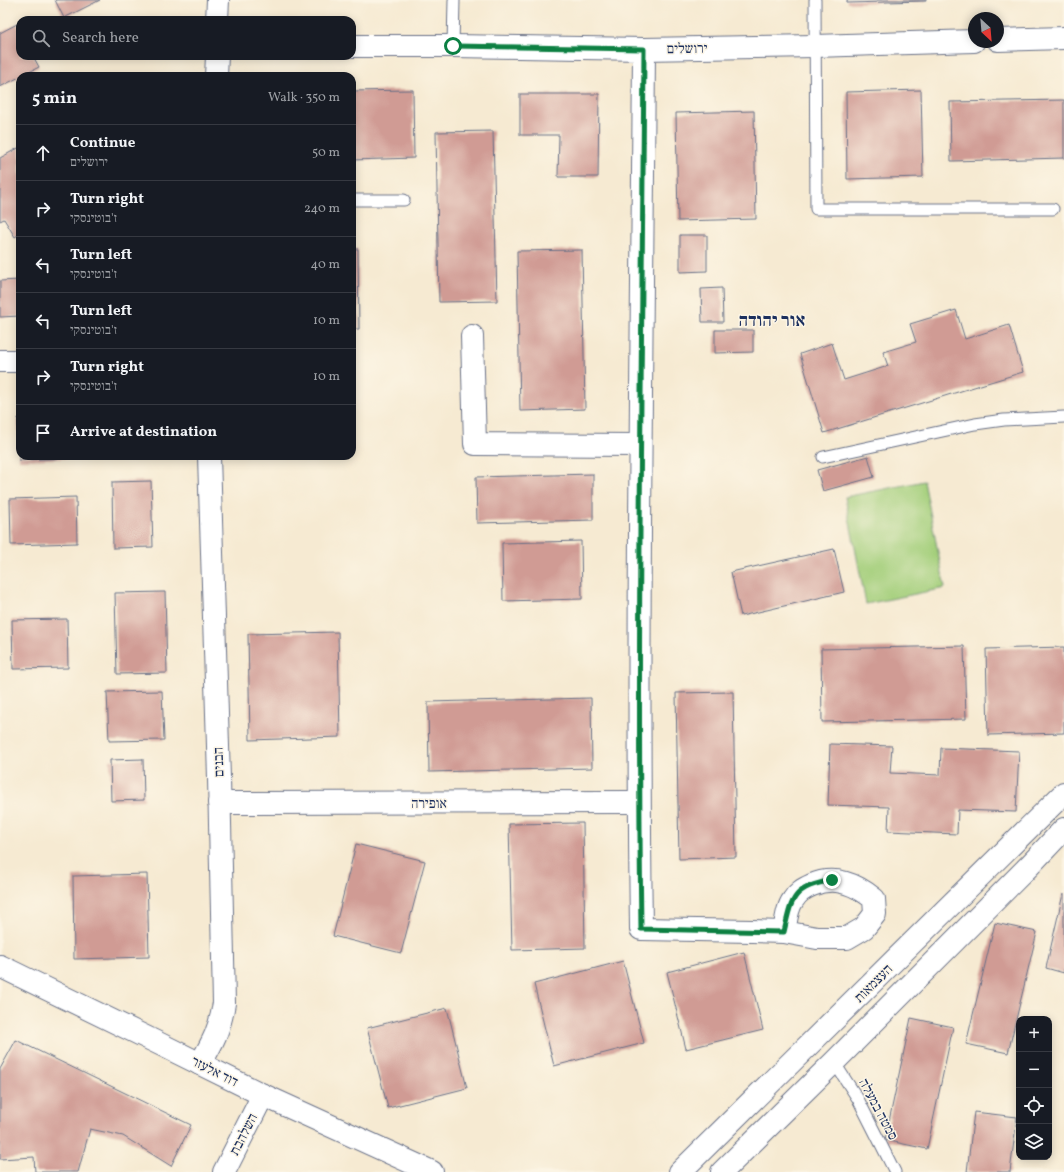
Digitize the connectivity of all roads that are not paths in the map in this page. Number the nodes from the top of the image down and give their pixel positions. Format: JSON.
{"nodes":[{"id":1,"x":218,"y":0,"type":"edge"},
{"id":2,"x":454,"y":0,"type":"edge"},
{"id":3,"x":814,"y":0,"type":"edge"},
{"id":4,"x":217,"y":16,"type":"edge"},
{"id":5,"x":1064,"y":38,"type":"edge"},
{"id":6,"x":1004,"y":40,"type":"edge"},
{"id":7,"x":968,"y":41,"type":"edge"},
{"id":8,"x":356,"y":46,"type":"edge"},
{"id":9,"x":453,"y":46,"type":"junction"},
{"id":10,"x":815,"y":46,"type":"junction"},
{"id":11,"x":644,"y":49,"type":"junction"},
{"id":12,"x":217,"y":60,"type":"edge"},
{"id":13,"x":216,"y":72,"type":"edge"},
{"id":14,"x":356,"y":200,"type":"edge"},
{"id":15,"x":404,"y":200,"type":"dead end"},
{"id":16,"x":1053,"y":209,"type":"dead end"},
{"id":17,"x":472,"y":336,"type":"dead end"},
{"id":18,"x":0,"y":361,"type":"edge"},
{"id":19,"x":16,"y":361,"type":"edge"},
{"id":20,"x":1064,"y":417,"type":"edge"},
{"id":21,"x":640,"y":445,"type":"junction"},
{"id":22,"x":823,"y":457,"type":"dead end"},
{"id":23,"x":209,"y":460,"type":"edge"},
{"id":24,"x":1064,"y":793,"type":"edge"},
{"id":25,"x":639,"y":802,"type":"junction"},
{"id":26,"x":219,"y":803,"type":"junction"},
{"id":27,"x":1064,"y":829,"type":"edge"},
{"id":28,"x":784,"y":932,"type":"dead end"},
{"id":29,"x":0,"y":966,"type":"edge"},
{"id":30,"x":834,"y":1062,"type":"junction"},
{"id":31,"x":200,"y":1064,"type":"junction"},
{"id":32,"x":263,"y":1095,"type":"junction"},
{"id":33,"x":224,"y":1172,"type":"edge"},
{"id":34,"x":432,"y":1172,"type":"edge"},
{"id":35,"x":680,"y":1172,"type":"edge"},
{"id":36,"x":722,"y":1172,"type":"edge"},
{"id":37,"x":894,"y":1172,"type":"edge"}],
"edges":[{"from":1,"to":4,"type":"street"},
{"from":2,"to":9,"type":"lane"},
{"from":3,"to":10,"type":"lane"},
{"from":5,"to":6,"type":"street"},
{"from":7,"to":10,"type":"street","name":"ירושלים"},
{"from":8,"to":9,"type":"street","name":"ירושלים"},
{"from":9,"to":11,"type":"street","name":"ירושלים"},
{"from":10,"to":11,"type":"street","name":"ירושלים"},
{"from":10,"to":16,"type":"lane"},
{"from":11,"to":21,"type":"street"},
{"from":12,"to":13,"type":"street"},
{"from":14,"to":15,"type":"lane"},
{"from":17,"to":21,"type":"street"},
{"from":18,"to":19,"type":"street"},
{"from":20,"to":22,"type":"lane"},
{"from":21,"to":25,"type":"street"},
{"from":23,"to":26,"type":"street","name":"הבנים"},
{"from":24,"to":35,"type":"street","name":"העצמאות"},
{"from":25,"to":26,"type":"street","name":"אופירה"},
{"from":25,"to":28,"type":"street"},
{"from":26,"to":31,"type":"street","name":"הבנים"},
{"from":27,"to":30,"type":"street","name":"העצמאות"},
{"from":29,"to":31,"type":"street","name":"דוד אלעזר"},
{"from":30,"to":36,"type":"street","name":"העצמאות"},
{"from":30,"to":37,"type":"lane","name":"סמטה במעלה"},
{"from":31,"to":32,"type":"street","name":"דוד אלעזר"},
{"from":32,"to":33,"type":"street","name":"השלהבת"},
{"from":32,"to":34,"type":"street","name":"דוד אלעזר"}]}
